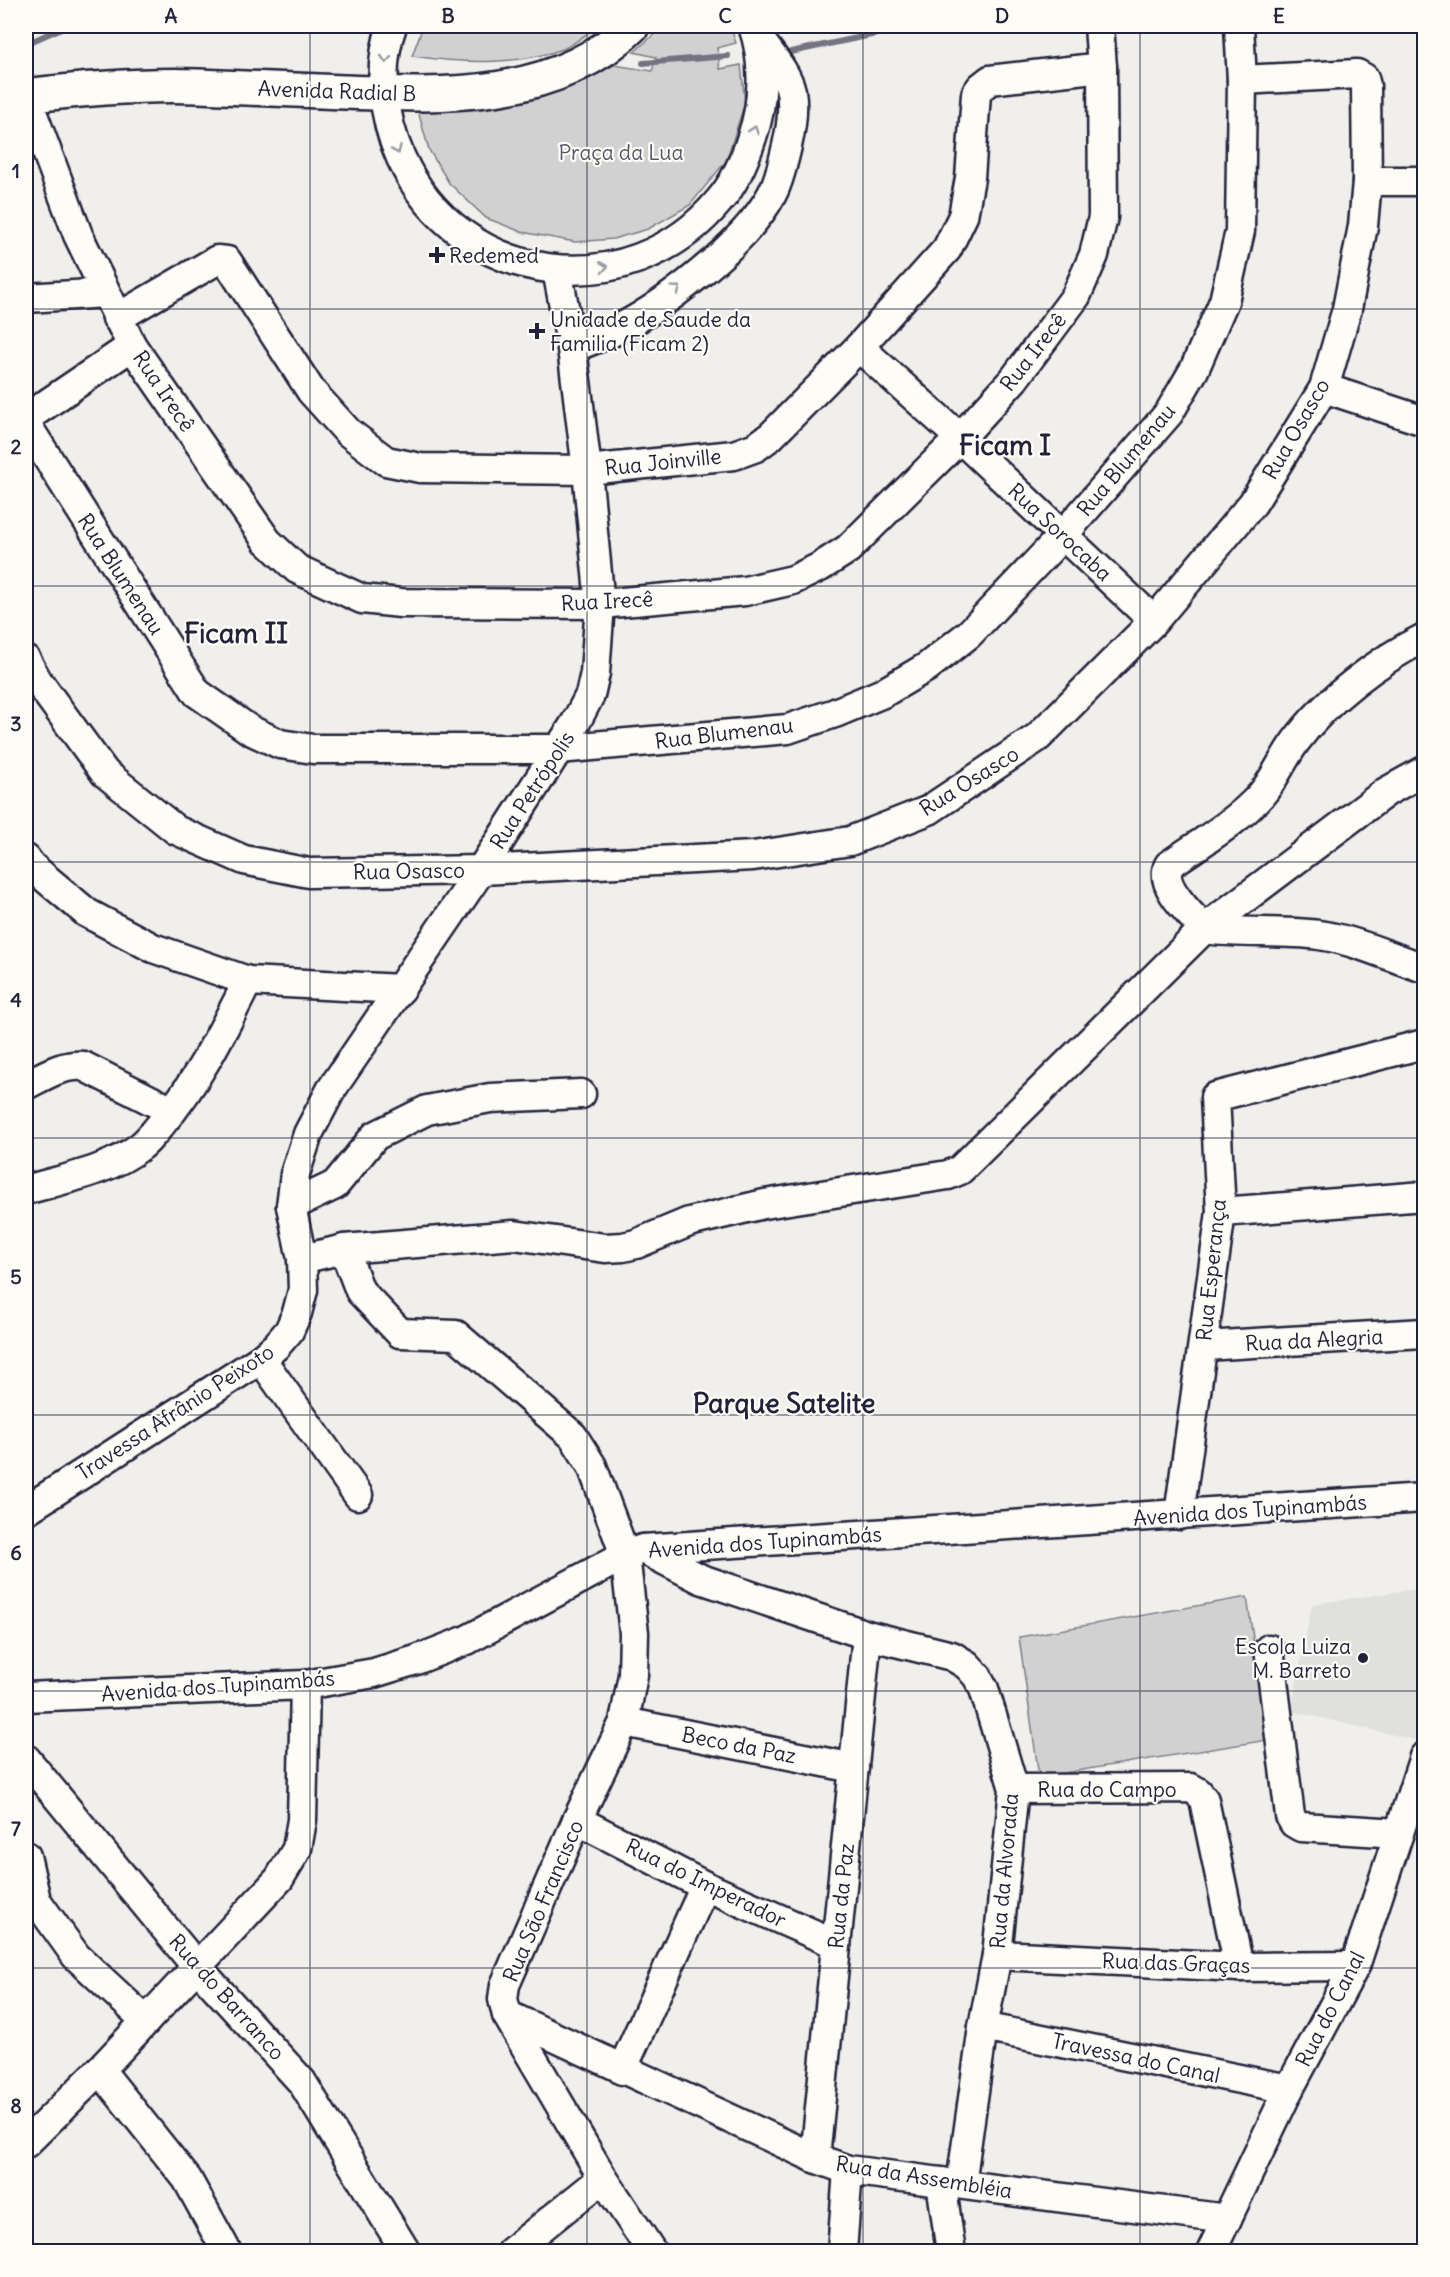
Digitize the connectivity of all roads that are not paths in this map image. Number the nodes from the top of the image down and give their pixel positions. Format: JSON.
{"nodes":[{"id":1,"x":392,"y":26,"type":"edge"},
{"id":2,"x":632,"y":26,"type":"edge"},
{"id":3,"x":1099,"y":26,"type":"edge"},
{"id":4,"x":1117,"y":26,"type":"edge"},
{"id":5,"x":1239,"y":26,"type":"edge"},
{"id":6,"x":754,"y":29,"type":"edge"},
{"id":7,"x":1102,"y":67,"type":"junction"},
{"id":8,"x":1242,"y":80,"type":"junction"},
{"id":9,"x":384,"y":94,"type":"junction"},
{"id":10,"x":26,"y":96,"type":"edge"},
{"id":11,"x":744,"y":161,"type":"junction"},
{"id":12,"x":780,"y":174,"type":"junction"},
{"id":13,"x":1367,"y":181,"type":"junction"},
{"id":14,"x":1425,"y":181,"type":"edge"},
{"id":15,"x":557,"y":270,"type":"junction"},
{"id":16,"x":26,"y":298,"type":"edge"},
{"id":17,"x":111,"y":306,"type":"junction"},
{"id":18,"x":132,"y":346,"type":"junction"},
{"id":19,"x":859,"y":347,"type":"junction"},
{"id":20,"x":572,"y":348,"type":"junction"},
{"id":21,"x":1324,"y":388,"type":"junction"},
{"id":22,"x":26,"y":418,"type":"edge"},
{"id":23,"x":1425,"y":421,"type":"edge"},
{"id":24,"x":26,"y":424,"type":"edge"},
{"id":25,"x":960,"y":438,"type":"junction"},
{"id":26,"x":587,"y":470,"type":"junction"},
{"id":27,"x":1063,"y":535,"type":"junction"},
{"id":28,"x":600,"y":604,"type":"junction"},
{"id":29,"x":1154,"y":621,"type":"junction"},
{"id":30,"x":1425,"y":638,"type":"edge"},
{"id":31,"x":26,"y":660,"type":"edge"},
{"id":32,"x":558,"y":749,"type":"junction"},
{"id":33,"x":1425,"y":771,"type":"edge"},
{"id":34,"x":26,"y":859,"type":"edge"},
{"id":35,"x":481,"y":870,"type":"junction"},
{"id":36,"x":1204,"y":929,"type":"junction"},
{"id":37,"x":1425,"y":968,"type":"edge"},
{"id":38,"x":248,"y":981,"type":"junction"},
{"id":39,"x":401,"y":989,"type":"junction"},
{"id":40,"x":1425,"y":1044,"type":"edge"},
{"id":41,"x":26,"y":1085,"type":"edge"},
{"id":42,"x":581,"y":1094,"type":"dead end"},
{"id":43,"x":172,"y":1111,"type":"junction"},
{"id":44,"x":26,"y":1190,"type":"edge"},
{"id":45,"x":1425,"y":1196,"type":"edge"},
{"id":46,"x":291,"y":1206,"type":"junction"},
{"id":47,"x":1221,"y":1212,"type":"junction"},
{"id":48,"x":344,"y":1249,"type":"junction"},
{"id":49,"x":302,"y":1260,"type":"junction"},
{"id":50,"x":1425,"y":1334,"type":"edge"},
{"id":51,"x":1204,"y":1346,"type":"junction"},
{"id":52,"x":261,"y":1359,"type":"junction"},
{"id":53,"x":357,"y":1495,"type":"dead end"},
{"id":54,"x":1425,"y":1498,"type":"edge"},
{"id":55,"x":26,"y":1510,"type":"edge"},
{"id":56,"x":1179,"y":1515,"type":"junction"},
{"id":57,"x":684,"y":1546,"type":"junction"},
{"id":58,"x":634,"y":1552,"type":"junction"},
{"id":59,"x":700,"y":1579,"type":"junction"},
{"id":60,"x":867,"y":1635,"type":"junction"},
{"id":61,"x":1269,"y":1649,"type":"dead end"},
{"id":62,"x":305,"y":1684,"type":"junction"},
{"id":63,"x":26,"y":1697,"type":"edge"},
{"id":64,"x":624,"y":1722,"type":"junction"},
{"id":65,"x":1425,"y":1757,"type":"edge"},
{"id":66,"x":26,"y":1759,"type":"edge"},
{"id":67,"x":854,"y":1768,"type":"junction"},
{"id":68,"x":1014,"y":1789,"type":"junction"},
{"id":69,"x":577,"y":1820,"type":"junction"},
{"id":70,"x":1399,"y":1833,"type":"junction"},
{"id":71,"x":26,"y":1856,"type":"edge"},
{"id":72,"x":705,"y":1886,"type":"junction"},
{"id":73,"x":836,"y":1944,"type":"junction"},
{"id":74,"x":997,"y":1955,"type":"junction"},
{"id":75,"x":197,"y":1966,"type":"junction"},
{"id":76,"x":1355,"y":1966,"type":"junction"},
{"id":77,"x":1239,"y":1967,"type":"junction"},
{"id":78,"x":507,"y":2015,"type":"junction"},
{"id":79,"x":146,"y":2021,"type":"junction"},
{"id":80,"x":983,"y":2027,"type":"junction"},
{"id":81,"x":100,"y":2070,"type":"junction"},
{"id":82,"x":622,"y":2070,"type":"junction"},
{"id":83,"x":1289,"y":2089,"type":"junction"},
{"id":84,"x":30,"y":2131,"type":"edge"},
{"id":85,"x":815,"y":2158,"type":"junction"},
{"id":86,"x":848,"y":2170,"type":"junction"},
{"id":87,"x":603,"y":2178,"type":"junction"},
{"id":88,"x":951,"y":2183,"type":"junction"},
{"id":89,"x":1227,"y":2219,"type":"junction"},
{"id":90,"x":226,"y":2252,"type":"edge"},
{"id":91,"x":406,"y":2252,"type":"edge"},
{"id":92,"x":511,"y":2252,"type":"edge"},
{"id":93,"x":652,"y":2252,"type":"edge"},
{"id":94,"x":842,"y":2252,"type":"edge"},
{"id":95,"x":951,"y":2252,"type":"edge"},
{"id":96,"x":1211,"y":2252,"type":"edge"}],
"edges":[{"from":1,"to":9,"type":"street","one_way":true},
{"from":2,"to":9,"type":"main road","name":"Avenida Radial B"},
{"from":3,"to":4,"type":"street"},
{"from":3,"to":7,"type":"street","name":"Rua Irecê"},
{"from":5,"to":8,"type":"street","name":"Rua Blumenau"},
{"from":11,"to":6,"type":"street","one_way":true},
{"from":6,"to":12,"type":"street"},
{"from":7,"to":19,"type":"street","name":"Rua Joinville"},
{"from":7,"to":25,"type":"street","name":"Rua Irecê"},
{"from":8,"to":13,"type":"street","name":"Rua Osasco"},
{"from":8,"to":27,"type":"street","name":"Rua Blumenau"},
{"from":9,"to":10,"type":"main road","name":"Avenida Radial B"},
{"from":9,"to":15,"type":"street","one_way":true},
{"from":10,"to":17,"type":"street","name":"Rua Irecê"},
{"from":11,"to":12,"type":"street"},
{"from":15,"to":11,"type":"street","one_way":true},
{"from":20,"to":12,"type":"street","one_way":true},
{"from":13,"to":14,"type":"street"},
{"from":13,"to":21,"type":"street","name":"Rua Osasco"},
{"from":15,"to":20,"type":"street","name":"Rua Petrópolis"},
{"from":16,"to":17,"type":"street"},
{"from":17,"to":18,"type":"street","name":"Rua Irecê"},
{"from":17,"to":26,"type":"street","name":"Rua Joinville"},
{"from":18,"to":22,"type":"street"},
{"from":18,"to":28,"type":"street","name":"Rua Irecê"},
{"from":19,"to":25,"type":"street","name":"Rua Sorocaba"},
{"from":19,"to":26,"type":"street","name":"Rua Joinville"},
{"from":20,"to":26,"type":"street","name":"Rua Petrópolis"},
{"from":21,"to":23,"type":"street"},
{"from":21,"to":29,"type":"street","name":"Rua Osasco"},
{"from":24,"to":32,"type":"street","name":"Rua Blumenau"},
{"from":25,"to":27,"type":"street","name":"Rua Sorocaba"},
{"from":25,"to":28,"type":"street","name":"Rua Irecê"},
{"from":26,"to":28,"type":"street","name":"Rua Petrópolis"},
{"from":27,"to":29,"type":"street","name":"Rua Sorocaba"},
{"from":27,"to":32,"type":"street","name":"Rua Blumenau"},
{"from":28,"to":32,"type":"street","name":"Rua Petrópolis"},
{"from":29,"to":35,"type":"street","name":"Rua Osasco"},
{"from":30,"to":36,"type":"street"},
{"from":31,"to":35,"type":"street","name":"Rua Osasco"},
{"from":32,"to":35,"type":"street","name":"Rua Petrópolis"},
{"from":33,"to":36,"type":"street"},
{"from":34,"to":38,"type":"street"},
{"from":35,"to":39,"type":"street","name":"Rua Petrópolis"},
{"from":36,"to":37,"type":"street"},
{"from":36,"to":48,"type":"street"},
{"from":38,"to":39,"type":"street"},
{"from":38,"to":43,"type":"street"},
{"from":39,"to":46,"type":"street","name":"Rua Petrópolis"},
{"from":40,"to":47,"type":"street","name":"Rua Esperança"},
{"from":41,"to":43,"type":"street"},
{"from":42,"to":46,"type":"street"},
{"from":43,"to":44,"type":"street"},
{"from":45,"to":47,"type":"street"},
{"from":46,"to":49,"type":"street","name":"Rua Petrópolis"},
{"from":47,"to":51,"type":"street","name":"Rua Esperança"},
{"from":48,"to":49,"type":"street"},
{"from":48,"to":58,"type":"street"},
{"from":49,"to":52,"type":"street","name":"Travessa Afrânio Peixoto"},
{"from":50,"to":51,"type":"street","name":"Rua da Alegria"},
{"from":51,"to":56,"type":"street","name":"Rua Esperança"},
{"from":52,"to":53,"type":"street"},
{"from":52,"to":55,"type":"street","name":"Travessa Afrânio Peixoto"},
{"from":54,"to":56,"type":"street","name":"Avenida dos Tupinambás"},
{"from":56,"to":57,"type":"street","name":"Avenida dos Tupinambás"},
{"from":57,"to":58,"type":"street","name":"Avenida dos Tupinambás"},
{"from":57,"to":59,"type":"street"},
{"from":58,"to":59,"type":"street","name":"Rua da Alvorada"},
{"from":58,"to":62,"type":"street","name":"Avenida dos Tupinambás"},
{"from":58,"to":64,"type":"street","name":"Rua São Francisco"},
{"from":59,"to":60,"type":"street","name":"Rua da Alvorada"},
{"from":60,"to":67,"type":"street","name":"Rua da Paz"},
{"from":60,"to":68,"type":"street","name":"Rua da Alvorada"},
{"from":61,"to":70,"type":"street"},
{"from":62,"to":63,"type":"street","name":"Avenida dos Tupinambás"},
{"from":62,"to":75,"type":"street"},
{"from":64,"to":67,"type":"street","name":"Beco da Paz"},
{"from":64,"to":69,"type":"street","name":"Rua São Francisco"},
{"from":65,"to":70,"type":"street","name":"Rua do Canal"},
{"from":66,"to":75,"type":"street","name":"Rua do Barranco"},
{"from":67,"to":73,"type":"street","name":"Rua da Paz"},
{"from":68,"to":74,"type":"street","name":"Rua da Alvorada"},
{"from":68,"to":77,"type":"street","name":"Rua do Campo"},
{"from":69,"to":72,"type":"street","name":"Rua do Imperador"},
{"from":69,"to":78,"type":"street","name":"Rua São Francisco"},
{"from":70,"to":76,"type":"street","name":"Rua do Canal"},
{"from":71,"to":79,"type":"street"},
{"from":72,"to":73,"type":"street","name":"Rua do Imperador"},
{"from":72,"to":82,"type":"street"},
{"from":73,"to":85,"type":"street","name":"Rua da Paz"},
{"from":74,"to":77,"type":"street","name":"Rua das Graças"},
{"from":74,"to":80,"type":"street","name":"Rua da Alvorada"},
{"from":75,"to":79,"type":"street"},
{"from":75,"to":91,"type":"street","name":"Rua do Barranco"},
{"from":76,"to":77,"type":"street","name":"Rua das Graças"},
{"from":76,"to":83,"type":"street","name":"Rua do Canal"},
{"from":78,"to":82,"type":"street","name":"Rua da Assembléia"},
{"from":78,"to":87,"type":"street","name":"Rua São Francisco"},
{"from":79,"to":81,"type":"street"},
{"from":80,"to":83,"type":"street","name":"Travessa do Canal"},
{"from":80,"to":88,"type":"street","name":"Rua da Alvorada"},
{"from":81,"to":84,"type":"street"},
{"from":81,"to":90,"type":"street"},
{"from":82,"to":85,"type":"street","name":"Rua da Assembléia"},
{"from":83,"to":89,"type":"street","name":"Rua do Canal"},
{"from":85,"to":86,"type":"street","name":"Rua da Assembléia"},
{"from":86,"to":88,"type":"street","name":"Rua da Assembléia"},
{"from":86,"to":94,"type":"street"},
{"from":87,"to":92,"type":"street"},
{"from":87,"to":93,"type":"street","name":"Rua São Francisco"},
{"from":88,"to":89,"type":"street","name":"Rua da Assembléia"},
{"from":88,"to":95,"type":"street","name":"Rua da Alvorada"},
{"from":89,"to":96,"type":"street","name":"Rua do Canal"}]}
